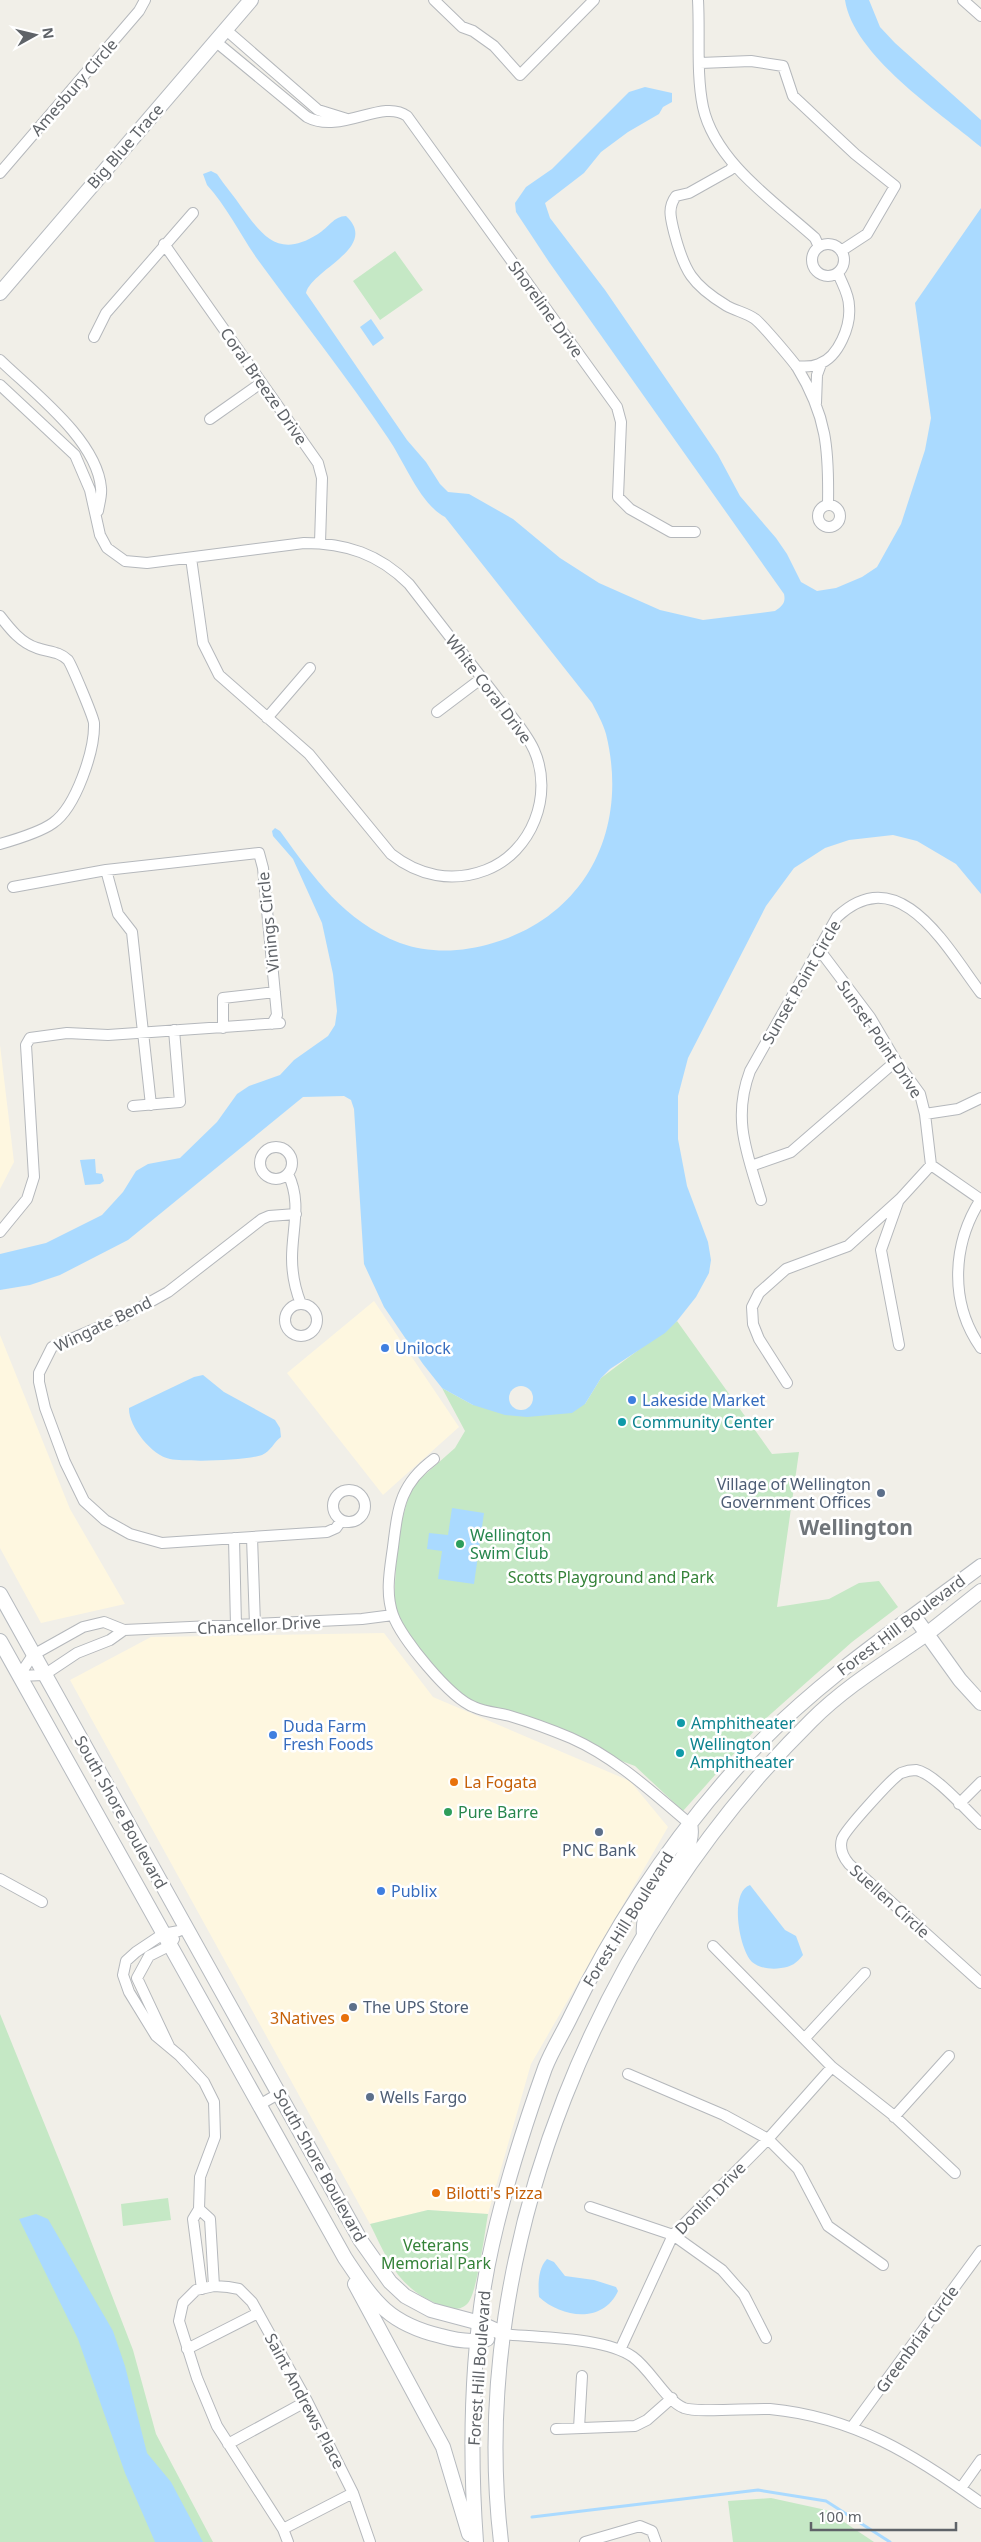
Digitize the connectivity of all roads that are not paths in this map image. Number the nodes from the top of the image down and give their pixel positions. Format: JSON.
{"nodes":[{"id":1,"x":146,"y":0,"type":"edge"},
{"id":2,"x":251,"y":0,"type":"edge"},
{"id":3,"x":434,"y":0,"type":"edge"},
{"id":4,"x":594,"y":0,"type":"edge"},
{"id":5,"x":698,"y":0,"type":"edge"},
{"id":6,"x":963,"y":0,"type":"edge"},
{"id":7,"x":981,"y":16,"type":"edge"},
{"id":8,"x":225,"y":30,"type":"junction"},
{"id":9,"x":215,"y":41,"type":"junction"},
{"id":10,"x":700,"y":63,"type":"junction"},
{"id":11,"x":348,"y":120,"type":"junction"},
{"id":12,"x":734,"y":165,"type":"junction"},
{"id":13,"x":0,"y":173,"type":"edge"},
{"id":14,"x":193,"y":212,"type":"dead end"},
{"id":15,"x":164,"y":244,"type":"junction"},
{"id":16,"x":818,"y":247,"type":"junction"},
{"id":17,"x":841,"y":251,"type":"junction"},
{"id":18,"x":838,"y":273,"type":"junction"},
{"id":19,"x":0,"y":293,"type":"edge"},
{"id":20,"x":94,"y":337,"type":"dead end"},
{"id":21,"x":0,"y":360,"type":"edge"},
{"id":22,"x":821,"y":364,"type":"junction"},
{"id":23,"x":796,"y":366,"type":"junction"},
{"id":24,"x":260,"y":383,"type":"junction"},
{"id":25,"x":0,"y":385,"type":"edge"},
{"id":26,"x":816,"y":404,"type":"junction"},
{"id":27,"x":210,"y":419,"type":"dead end"},
{"id":28,"x":828,"y":505,"type":"dead end"},
{"id":29,"x":97,"y":520,"type":"junction"},
{"id":30,"x":695,"y":532,"type":"dead end"},
{"id":31,"x":320,"y":543,"type":"junction"},
{"id":32,"x":191,"y":558,"type":"junction"},
{"id":33,"x":0,"y":616,"type":"edge"},
{"id":34,"x":310,"y":668,"type":"dead end"},
{"id":35,"x":482,"y":678,"type":"junction"},
{"id":36,"x":437,"y":712,"type":"dead end"},
{"id":37,"x":267,"y":718,"type":"junction"},
{"id":38,"x":0,"y":844,"type":"edge"},
{"id":39,"x":106,"y":870,"type":"junction"},
{"id":40,"x":13,"y":887,"type":"dead end"},
{"id":41,"x":818,"y":948,"type":"junction"},
{"id":42,"x":275,"y":992,"type":"junction"},
{"id":43,"x":981,"y":993,"type":"edge"},
{"id":44,"x":222,"y":1028,"type":"junction"},
{"id":45,"x":174,"y":1030,"type":"junction"},
{"id":46,"x":143,"y":1032,"type":"junction"},
{"id":47,"x":896,"y":1060,"type":"junction"},
{"id":48,"x":981,"y":1098,"type":"edge"},
{"id":49,"x":151,"y":1105,"type":"junction"},
{"id":50,"x":133,"y":1106,"type":"dead end"},
{"id":51,"x":925,"y":1114,"type":"junction"},
{"id":52,"x":931,"y":1164,"type":"junction"},
{"id":53,"x":751,"y":1166,"type":"junction"},
{"id":54,"x":288,"y":1174,"type":"dead end"},
{"id":55,"x":900,"y":1199,"type":"junction"},
{"id":56,"x":981,"y":1199,"type":"edge"},
{"id":57,"x":761,"y":1200,"type":"dead end"},
{"id":58,"x":296,"y":1214,"type":"junction"},
{"id":59,"x":0,"y":1232,"type":"edge"},
{"id":60,"x":301,"y":1304,"type":"dead end"},
{"id":61,"x":899,"y":1345,"type":"dead end"},
{"id":62,"x":981,"y":1348,"type":"edge"},
{"id":63,"x":787,"y":1383,"type":"dead end"},
{"id":64,"x":434,"y":1459,"type":"dead end"},
{"id":65,"x":342,"y":1521,"type":"dead end"},
{"id":66,"x":252,"y":1537,"type":"junction"},
{"id":67,"x":234,"y":1538,"type":"junction"},
{"id":68,"x":253,"y":1566,"type":"junction"},
{"id":69,"x":981,"y":1566,"type":"edge"},
{"id":70,"x":235,"y":1568,"type":"junction"},
{"id":71,"x":981,"y":1591,"type":"edge"},
{"id":72,"x":0,"y":1594,"type":"edge"},
{"id":73,"x":393,"y":1615,"type":"junction"},
{"id":74,"x":914,"y":1616,"type":"junction"},
{"id":75,"x":255,"y":1625,"type":"junction"},
{"id":76,"x":236,"y":1626,"type":"junction"},
{"id":77,"x":124,"y":1630,"type":"junction"},
{"id":78,"x":927,"y":1633,"type":"junction"},
{"id":79,"x":0,"y":1641,"type":"edge"},
{"id":80,"x":33,"y":1654,"type":"junction"},
{"id":81,"x":44,"y":1675,"type":"junction"},
{"id":82,"x":19,"y":1676,"type":"junction"},
{"id":83,"x":981,"y":1703,"type":"edge"},
{"id":84,"x":981,"y":1782,"type":"edge"},
{"id":85,"x":959,"y":1804,"type":"junction"},
{"id":86,"x":690,"y":1824,"type":"junction"},
{"id":87,"x":981,"y":1824,"type":"edge"},
{"id":88,"x":0,"y":1879,"type":"edge"},
{"id":89,"x":42,"y":1902,"type":"dead end"},
{"id":90,"x":182,"y":1929,"type":"junction"},
{"id":91,"x":644,"y":1936,"type":"junction"},
{"id":92,"x":166,"y":1940,"type":"junction"},
{"id":93,"x":713,"y":1946,"type":"dead end"},
{"id":94,"x":865,"y":1973,"type":"dead end"},
{"id":95,"x":981,"y":1983,"type":"edge"},
{"id":96,"x":805,"y":2038,"type":"junction"},
{"id":97,"x":170,"y":2047,"type":"junction"},
{"id":98,"x":949,"y":2056,"type":"dead end"},
{"id":99,"x":832,"y":2067,"type":"junction"},
{"id":100,"x":628,"y":2074,"type":"dead end"},
{"id":101,"x":280,"y":2093,"type":"junction"},
{"id":102,"x":259,"y":2105,"type":"junction"},
{"id":103,"x":894,"y":2116,"type":"junction"},
{"id":104,"x":768,"y":2139,"type":"junction"},
{"id":105,"x":955,"y":2173,"type":"dead end"},
{"id":106,"x":590,"y":2207,"type":"dead end"},
{"id":107,"x":199,"y":2209,"type":"junction"},
{"id":108,"x":673,"y":2235,"type":"junction"},
{"id":109,"x":981,"y":2251,"type":"edge"},
{"id":110,"x":345,"y":2258,"type":"junction"},
{"id":111,"x":883,"y":2265,"type":"dead end"},
{"id":112,"x":214,"y":2286,"type":"junction"},
{"id":113,"x":202,"y":2289,"type":"junction"},
{"id":114,"x":258,"y":2313,"type":"junction"},
{"id":115,"x":480,"y":2323,"type":"junction"},
{"id":116,"x":504,"y":2334,"type":"junction"},
{"id":117,"x":766,"y":2338,"type":"dead end"},
{"id":118,"x":478,"y":2342,"type":"junction"},
{"id":119,"x":187,"y":2350,"type":"junction"},
{"id":120,"x":620,"y":2350,"type":"junction"},
{"id":121,"x":582,"y":2376,"type":"dead end"},
{"id":122,"x":672,"y":2398,"type":"junction"},
{"id":123,"x":306,"y":2401,"type":"junction"},
{"id":124,"x":579,"y":2428,"type":"junction"},
{"id":125,"x":852,"y":2428,"type":"junction"},
{"id":126,"x":556,"y":2429,"type":"dead end"},
{"id":127,"x":228,"y":2444,"type":"junction"},
{"id":128,"x":981,"y":2460,"type":"edge"},
{"id":129,"x":961,"y":2488,"type":"junction"},
{"id":130,"x":353,"y":2493,"type":"junction"},
{"id":131,"x":981,"y":2503,"type":"edge"},
{"id":132,"x":283,"y":2529,"type":"junction"},
{"id":133,"x":288,"y":2542,"type":"edge"},
{"id":134,"x":370,"y":2542,"type":"edge"},
{"id":135,"x":471,"y":2542,"type":"edge"},
{"id":136,"x":476,"y":2542,"type":"edge"},
{"id":137,"x":501,"y":2542,"type":"edge"},
{"id":138,"x":585,"y":2542,"type":"edge"},
{"id":139,"x":656,"y":2542,"type":"edge"}],
"edges":[{"from":1,"to":13,"type":"street","name":"Amesbury Circle"},
{"from":2,"to":8,"type":"main road","name":"Big Blue Trace"},
{"from":3,"to":4,"type":"street"},
{"from":5,"to":10,"type":"street"},
{"from":6,"to":7,"type":"street"},
{"from":8,"to":9,"type":"main road","name":"Big Blue Trace"},
{"from":8,"to":11,"type":"street"},
{"from":9,"to":11,"type":"street","name":"Shoreline Drive"},
{"from":9,"to":19,"type":"main road","name":"Big Blue Trace"},
{"from":10,"to":12,"type":"street"},
{"from":10,"to":17,"type":"street"},
{"from":11,"to":30,"type":"street","name":"Shoreline Drive"},
{"from":12,"to":16,"type":"street"},
{"from":12,"to":23,"type":"street"},
{"from":14,"to":15,"type":"street"},
{"from":15,"to":20,"type":"street"},
{"from":15,"to":24,"type":"street","name":"Coral Breeze Drive"},
{"from":16,"to":17,"type":"street"},
{"from":16,"to":18,"type":"street"},
{"from":17,"to":18,"type":"street"},
{"from":18,"to":22,"type":"street"},
{"from":21,"to":29,"type":"street","name":"White Coral Drive"},
{"from":22,"to":23,"type":"street"},
{"from":22,"to":26,"type":"street"},
{"from":23,"to":26,"type":"street"},
{"from":24,"to":27,"type":"street"},
{"from":24,"to":31,"type":"street","name":"Coral Breeze Drive"},
{"from":25,"to":29,"type":"street","name":"White Coral Drive"},
{"from":26,"to":28,"type":"street"},
{"from":29,"to":32,"type":"street","name":"White Coral Drive"},
{"from":31,"to":32,"type":"street","name":"White Coral Drive"},
{"from":31,"to":35,"type":"street","name":"White Coral Drive"},
{"from":32,"to":37,"type":"street","name":"White Coral Drive"},
{"from":33,"to":38,"type":"street"},
{"from":34,"to":37,"type":"street"},
{"from":35,"to":36,"type":"street"},
{"from":35,"to":37,"type":"street","name":"White Coral Drive"},
{"from":39,"to":40,"type":"street","name":"Vinings Circle"},
{"from":39,"to":42,"type":"street","name":"Vinings Circle"},
{"from":39,"to":46,"type":"street"},
{"from":41,"to":43,"type":"street","name":"Sunset Point Circle"},
{"from":41,"to":47,"type":"street","name":"Sunset Point Drive"},
{"from":41,"to":53,"type":"street","name":"Sunset Point Circle"},
{"from":42,"to":44,"type":"street"},
{"from":42,"to":44,"type":"street","name":"Vinings Circle"},
{"from":44,"to":45,"type":"street","name":"Vinings Circle"},
{"from":45,"to":46,"type":"street","name":"Vinings Circle"},
{"from":45,"to":49,"type":"street"},
{"from":46,"to":49,"type":"street"},
{"from":46,"to":59,"type":"street","name":"Vinings Circle"},
{"from":47,"to":51,"type":"street","name":"Sunset Point Drive"},
{"from":47,"to":53,"type":"street"},
{"from":48,"to":51,"type":"street"},
{"from":49,"to":50,"type":"street"},
{"from":51,"to":52,"type":"street","name":"Sunset Point Drive"},
{"from":52,"to":55,"type":"street"},
{"from":52,"to":56,"type":"street"},
{"from":53,"to":57,"type":"street","name":"Sunset Point Circle"},
{"from":54,"to":58,"type":"street"},
{"from":55,"to":61,"type":"street"},
{"from":55,"to":63,"type":"street"},
{"from":56,"to":62,"type":"street"},
{"from":58,"to":60,"type":"street"},
{"from":58,"to":67,"type":"street","name":"Wingate Bend"},
{"from":64,"to":73,"type":"street"},
{"from":65,"to":66,"type":"street","name":"Wingate Bend"},
{"from":66,"to":67,"type":"street","name":"Wingate Bend"},
{"from":66,"to":68,"type":"street"},
{"from":67,"to":70,"type":"street"},
{"from":68,"to":70,"type":"street"},
{"from":68,"to":75,"type":"street"},
{"from":69,"to":74,"type":"main road","name":"Forest Hill Boulevard"},
{"from":70,"to":76,"type":"street"},
{"from":71,"to":78,"type":"main road","name":"Forest Hill Boulevard"},
{"from":72,"to":80,"type":"main road","name":"South Shore Boulevard"},
{"from":73,"to":75,"type":"street","name":"Chancellor Drive"},
{"from":73,"to":86,"type":"street"},
{"from":74,"to":78,"type":"main road"},
{"from":74,"to":86,"type":"main road","name":"Forest Hill Boulevard"},
{"from":75,"to":76,"type":"street","name":"Chancellor Drive"},
{"from":76,"to":77,"type":"street","name":"Chancellor Drive"},
{"from":77,"to":80,"type":"street","name":"Chancellor Drive"},
{"from":77,"to":81,"type":"street","name":"Chancellor Drive"},
{"from":78,"to":83,"type":"main road"},
{"from":78,"to":91,"type":"main road","name":"Forest Hill Boulevard"},
{"from":79,"to":82,"type":"main road","name":"South Shore Boulevard"},
{"from":80,"to":81,"type":"main road","name":"South Shore Boulevard"},
{"from":80,"to":82,"type":"street"},
{"from":81,"to":82,"type":"street"},
{"from":81,"to":90,"type":"main road","name":"South Shore Boulevard"},
{"from":82,"to":92,"type":"main road","name":"South Shore Boulevard"},
{"from":84,"to":85,"type":"street"},
{"from":85,"to":87,"type":"street","name":"Suellen Circle"},
{"from":85,"to":95,"type":"street","name":"Suellen Circle"},
{"from":86,"to":91,"type":"main road"},
{"from":86,"to":115,"type":"main road","name":"Forest Hill Boulevard"},
{"from":88,"to":89,"type":"street"},
{"from":90,"to":92,"type":"street"},
{"from":90,"to":101,"type":"main road","name":"South Shore Boulevard"},
{"from":91,"to":116,"type":"main road","name":"Forest Hill Boulevard"},
{"from":92,"to":97,"type":"street"},
{"from":92,"to":97,"type":"street"},
{"from":92,"to":102,"type":"main road","name":"South Shore Boulevard"},
{"from":93,"to":96,"type":"street"},
{"from":94,"to":96,"type":"street"},
{"from":96,"to":99,"type":"street"},
{"from":97,"to":107,"type":"street"},
{"from":98,"to":103,"type":"street"},
{"from":99,"to":103,"type":"street"},
{"from":99,"to":104,"type":"street","name":"Donlin Drive"},
{"from":100,"to":104,"type":"street"},
{"from":101,"to":102,"type":"street"},
{"from":101,"to":115,"type":"main road","name":"South Shore Boulevard"},
{"from":102,"to":110,"type":"main road","name":"South Shore Boulevard"},
{"from":103,"to":105,"type":"street"},
{"from":104,"to":108,"type":"street","name":"Donlin Drive"},
{"from":104,"to":111,"type":"street"},
{"from":106,"to":108,"type":"street"},
{"from":107,"to":112,"type":"street"},
{"from":107,"to":113,"type":"street"},
{"from":108,"to":117,"type":"street"},
{"from":108,"to":120,"type":"street","name":"Donlin Drive"},
{"from":109,"to":125,"type":"street","name":"Greenbriar Circle"},
{"from":110,"to":118,"type":"main road","name":"South Shore Boulevard"},
{"from":110,"to":135,"type":"main road"},
{"from":112,"to":113,"type":"street","name":"Saint Andrews Place"},
{"from":112,"to":114,"type":"street","name":"Saint Andrews Place"},
{"from":113,"to":119,"type":"street","name":"Saint Andrews Place"},
{"from":114,"to":119,"type":"street"},
{"from":114,"to":123,"type":"street","name":"Saint Andrews Place"},
{"from":115,"to":116,"type":"main road","name":"South Shore Boulevard"},
{"from":115,"to":118,"type":"main road","name":"Forest Hill Boulevard"},
{"from":116,"to":118,"type":"main road","name":"South Shore Boulevard"},
{"from":116,"to":120,"type":"street"},
{"from":116,"to":137,"type":"main road","name":"Forest Hill Boulevard"},
{"from":118,"to":136,"type":"main road","name":"Forest Hill Boulevard"},
{"from":119,"to":127,"type":"street","name":"Saint Andrews Place"},
{"from":120,"to":122,"type":"street"},
{"from":121,"to":124,"type":"street"},
{"from":122,"to":124,"type":"street"},
{"from":122,"to":125,"type":"street"},
{"from":123,"to":127,"type":"street"},
{"from":123,"to":130,"type":"street","name":"Saint Andrews Place"},
{"from":124,"to":126,"type":"street"},
{"from":125,"to":129,"type":"street"},
{"from":127,"to":132,"type":"street","name":"Saint Andrews Place"},
{"from":128,"to":129,"type":"street"},
{"from":129,"to":131,"type":"street"},
{"from":130,"to":132,"type":"street"},
{"from":130,"to":134,"type":"street","name":"Saint Andrews Place"},
{"from":132,"to":133,"type":"street","name":"Saint Andrews Place"},
{"from":138,"to":139,"type":"street"}]}
